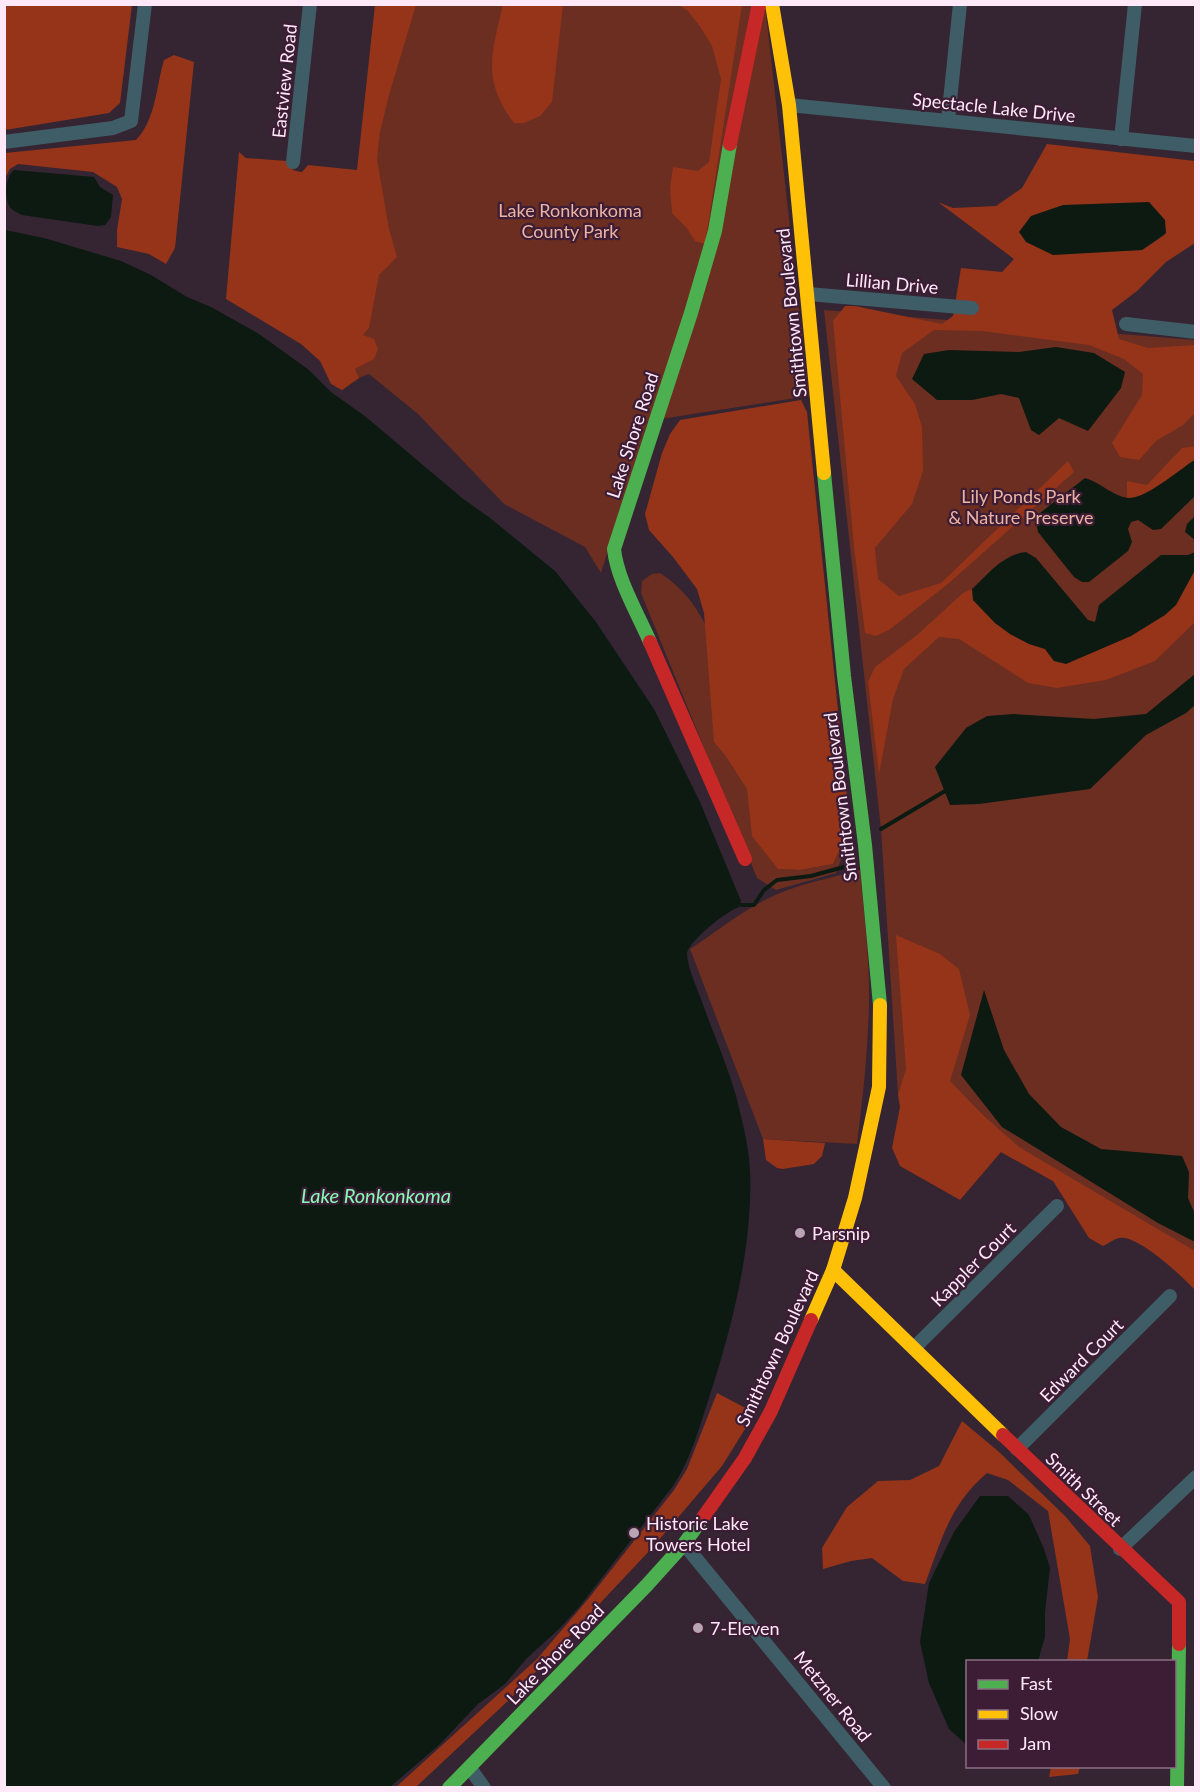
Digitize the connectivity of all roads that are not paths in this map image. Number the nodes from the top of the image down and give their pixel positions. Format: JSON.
{"nodes":[{"id":1,"x":145,"y":4,"type":"edge"},
{"id":2,"x":310,"y":4,"type":"edge"},
{"id":3,"x":759,"y":4,"type":"edge"},
{"id":4,"x":772,"y":4,"type":"edge"},
{"id":5,"x":960,"y":4,"type":"edge"},
{"id":6,"x":1135,"y":4,"type":"edge"},
{"id":7,"x":789,"y":105,"type":"junction"},
{"id":8,"x":948,"y":120,"type":"junction"},
{"id":9,"x":1121,"y":139,"type":"junction"},
{"id":10,"x":4,"y":142,"type":"edge"},
{"id":11,"x":1196,"y":146,"type":"edge"},
{"id":12,"x":293,"y":162,"type":"dead end"},
{"id":13,"x":808,"y":294,"type":"junction"},
{"id":14,"x":972,"y":308,"type":"dead end"},
{"id":15,"x":1126,"y":324,"type":"dead end"},
{"id":16,"x":1196,"y":332,"type":"edge"},
{"id":17,"x":745,"y":859,"type":"dead end"},
{"id":18,"x":1057,"y":1206,"type":"dead end"},
{"id":19,"x":833,"y":1270,"type":"junction"},
{"id":20,"x":1170,"y":1296,"type":"dead end"},
{"id":21,"x":914,"y":1348,"type":"junction"},
{"id":22,"x":1017,"y":1449,"type":"junction"},
{"id":23,"x":1196,"y":1477,"type":"edge"},
{"id":24,"x":684,"y":1544,"type":"junction"},
{"id":25,"x":1120,"y":1549,"type":"junction"},
{"id":26,"x":1179,"y":1602,"type":"junction"},
{"id":27,"x":1196,"y":1603,"type":"edge"},
{"id":28,"x":470,"y":1768,"type":"junction"},
{"id":29,"x":449,"y":1788,"type":"edge"},
{"id":30,"x":484,"y":1788,"type":"edge"},
{"id":31,"x":885,"y":1788,"type":"edge"},
{"id":32,"x":1177,"y":1788,"type":"edge"}],
"edges":[{"from":1,"to":10,"type":"street"},
{"from":2,"to":12,"type":"street","name":"Eastview Road"},
{"from":3,"to":17,"type":"main road","name":"Lake Shore Road"},
{"from":4,"to":7,"type":"main road","name":"Smithtown Boulevard"},
{"from":5,"to":8,"type":"street"},
{"from":6,"to":9,"type":"street"},
{"from":7,"to":8,"type":"street","name":"Spectacle Lake Drive"},
{"from":7,"to":13,"type":"main road","name":"Smithtown Boulevard"},
{"from":8,"to":9,"type":"street","name":"Spectacle Lake Drive"},
{"from":9,"to":11,"type":"street","name":"Spectacle Lake Drive"},
{"from":13,"to":14,"type":"street","name":"Lillian Drive"},
{"from":13,"to":19,"type":"main road","name":"Smithtown Boulevard"},
{"from":15,"to":16,"type":"street"},
{"from":18,"to":21,"type":"street","name":"Kappler Court"},
{"from":19,"to":21,"type":"main road","name":"Smith Street"},
{"from":19,"to":24,"type":"main road","name":"Smithtown Boulevard"},
{"from":20,"to":22,"type":"street","name":"Edward Court"},
{"from":21,"to":22,"type":"main road","name":"Smith Street"},
{"from":22,"to":25,"type":"main road","name":"Smith Street"},
{"from":23,"to":25,"type":"street"},
{"from":24,"to":28,"type":"main road","name":"Lake Shore Road"},
{"from":24,"to":31,"type":"street","name":"Metzner Road"},
{"from":25,"to":26,"type":"main road","name":"Smith Street"},
{"from":26,"to":27,"type":"main road"},
{"from":26,"to":32,"type":"main road"},
{"from":28,"to":29,"type":"main road","name":"Lake Shore Road"},
{"from":28,"to":30,"type":"street"}]}
